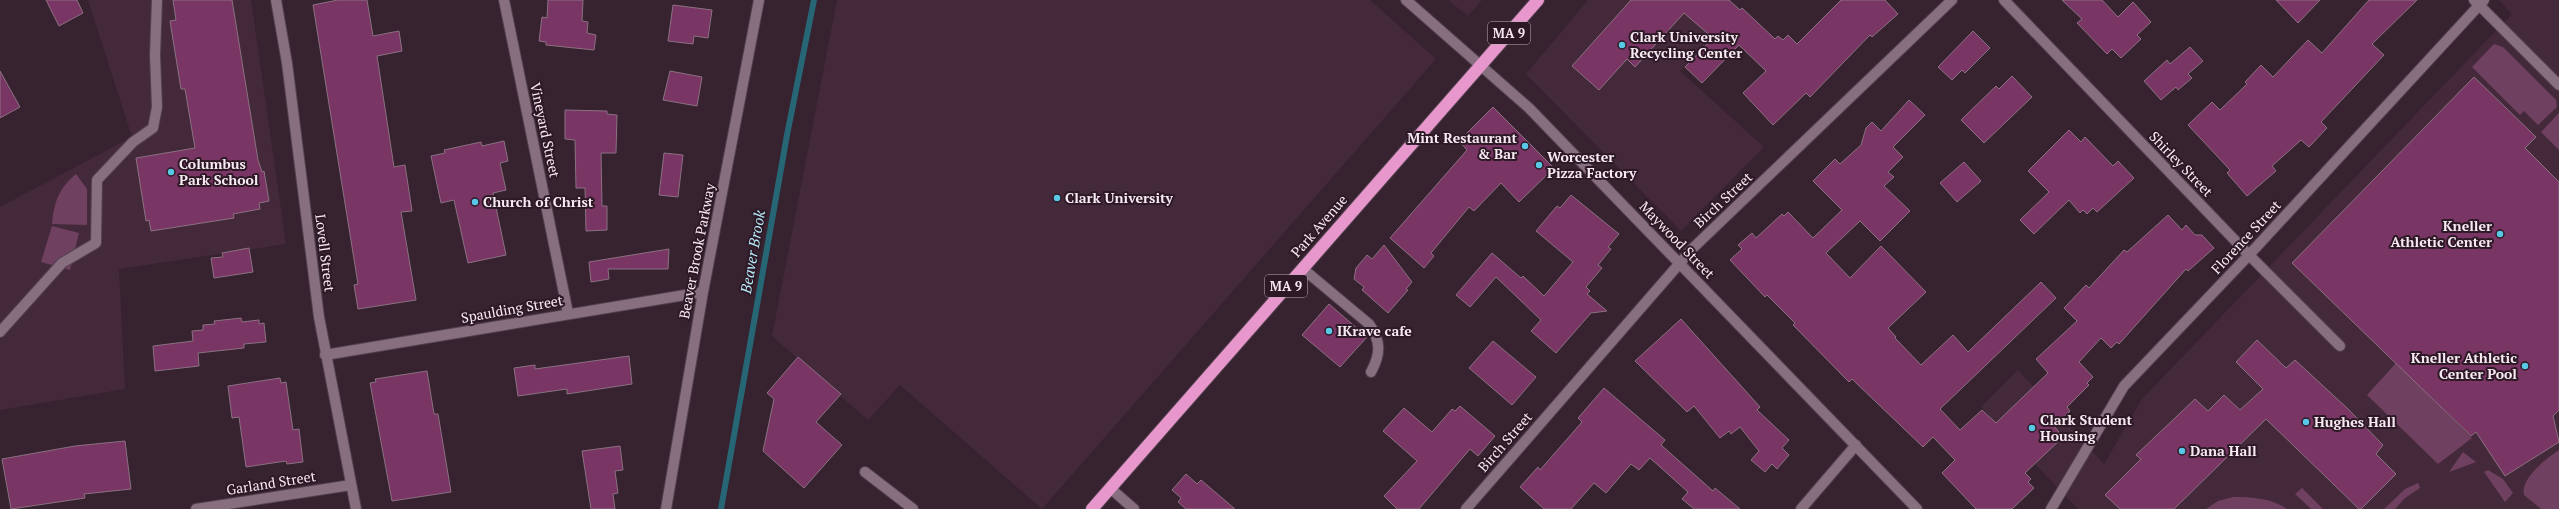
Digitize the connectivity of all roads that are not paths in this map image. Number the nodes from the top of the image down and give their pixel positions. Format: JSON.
{"nodes":[{"id":1,"x":157,"y":0,"type":"edge"},
{"id":2,"x":276,"y":0,"type":"edge"},
{"id":3,"x":504,"y":0,"type":"edge"},
{"id":4,"x":759,"y":0,"type":"edge"},
{"id":5,"x":1406,"y":0,"type":"edge"},
{"id":6,"x":1538,"y":0,"type":"edge"},
{"id":7,"x":1952,"y":0,"type":"edge"},
{"id":8,"x":2004,"y":0,"type":"edge"},
{"id":9,"x":2479,"y":2,"type":"edge"},
{"id":10,"x":1481,"y":65,"type":"junction"},
{"id":11,"x":2559,"y":85,"type":"edge"},
{"id":12,"x":2249,"y":255,"type":"junction"},
{"id":13,"x":1680,"y":263,"type":"junction"},
{"id":14,"x":1302,"y":268,"type":"junction"},
{"id":15,"x":703,"y":292,"type":"junction"},
{"id":16,"x":568,"y":313,"type":"junction"},
{"id":17,"x":0,"y":332,"type":"edge"},
{"id":18,"x":2340,"y":346,"type":"dead end"},
{"id":19,"x":325,"y":355,"type":"junction"},
{"id":20,"x":1371,"y":372,"type":"dead end"},
{"id":21,"x":1856,"y":445,"type":"junction"},
{"id":22,"x":866,"y":472,"type":"dead end"},
{"id":23,"x":351,"y":485,"type":"junction"},
{"id":24,"x":1110,"y":488,"type":"junction"},
{"id":25,"x":196,"y":509,"type":"edge"},
{"id":26,"x":356,"y":509,"type":"edge"},
{"id":27,"x":666,"y":509,"type":"edge"},
{"id":28,"x":913,"y":509,"type":"edge"},
{"id":29,"x":1092,"y":509,"type":"edge"},
{"id":30,"x":1134,"y":509,"type":"edge"},
{"id":31,"x":1466,"y":509,"type":"edge"},
{"id":32,"x":1801,"y":509,"type":"edge"},
{"id":33,"x":1917,"y":509,"type":"edge"},
{"id":34,"x":2051,"y":509,"type":"edge"}],
"edges":[{"from":1,"to":17,"type":"street"},
{"from":2,"to":19,"type":"street","name":"Lovell Street"},
{"from":3,"to":16,"type":"street","name":"Vineyard Street"},
{"from":4,"to":15,"type":"street","name":"Beaver Brook Parkway"},
{"from":5,"to":10,"type":"street","name":"Maywood Street"},
{"from":6,"to":10,"type":"highway","name":"Park Avenue","number":"MA 9"},
{"from":7,"to":13,"type":"street","name":"Birch Street"},
{"from":8,"to":12,"type":"street","name":"Shirley Street"},
{"from":9,"to":11,"type":"street"},
{"from":9,"to":12,"type":"street","name":"Florence Street"},
{"from":10,"to":13,"type":"street","name":"Maywood Street"},
{"from":10,"to":14,"type":"highway","name":"Park Avenue","number":"MA 9"},
{"from":12,"to":18,"type":"street","name":"Shirley Street"},
{"from":12,"to":34,"type":"street","name":"Florence Street"},
{"from":13,"to":21,"type":"street","name":"Maywood Street"},
{"from":13,"to":31,"type":"street","name":"Birch Street"},
{"from":14,"to":20,"type":"street"},
{"from":14,"to":24,"type":"highway","name":"Park Avenue","number":"MA 9"},
{"from":15,"to":16,"type":"street","name":"Spaulding Street"},
{"from":15,"to":27,"type":"street","name":"Beaver Brook Parkway"},
{"from":16,"to":19,"type":"street","name":"Spaulding Street"},
{"from":19,"to":23,"type":"street","name":"Lovell Street"},
{"from":21,"to":32,"type":"street"},
{"from":21,"to":33,"type":"street","name":"Maywood Street"},
{"from":22,"to":28,"type":"street"},
{"from":23,"to":25,"type":"street","name":"Garland Street"},
{"from":23,"to":26,"type":"street","name":"Lovell Street"},
{"from":24,"to":29,"type":"highway","name":"Park Avenue","number":"MA 9"},
{"from":24,"to":30,"type":"street"}]}
